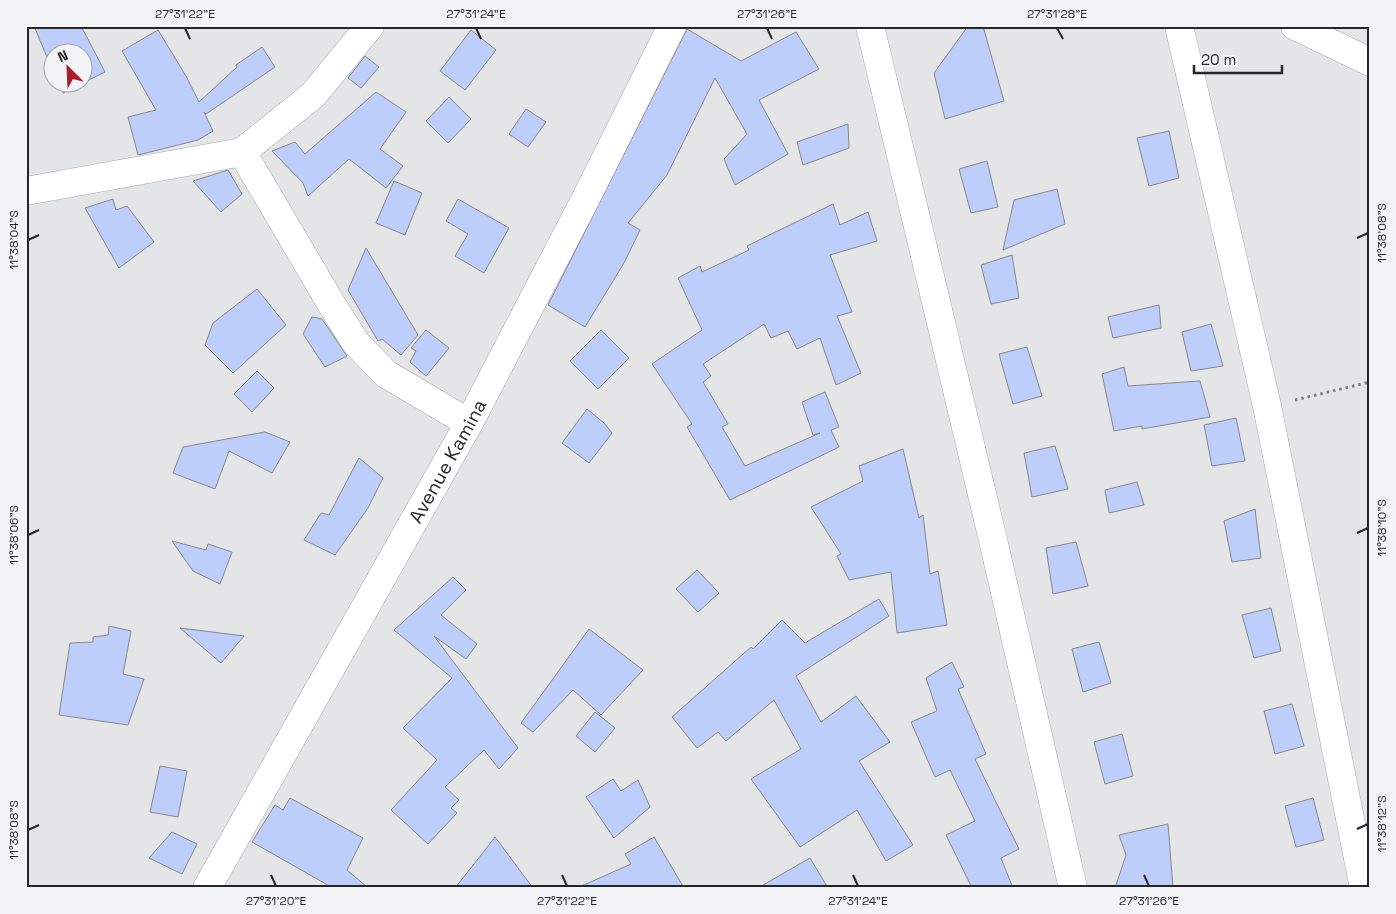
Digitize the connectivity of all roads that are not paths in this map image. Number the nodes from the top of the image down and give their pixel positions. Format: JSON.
{"nodes":[{"id":1,"x":370,"y":26,"type":"edge"},
{"id":2,"x":672,"y":26,"type":"edge"},
{"id":3,"x":870,"y":26,"type":"edge"},
{"id":4,"x":1179,"y":26,"type":"edge"},
{"id":5,"x":1295,"y":26,"type":"edge"},
{"id":6,"x":1370,"y":62,"type":"edge"},
{"id":7,"x":242,"y":152,"type":"junction"},
{"id":8,"x":26,"y":191,"type":"edge"},
{"id":9,"x":469,"y":423,"type":"junction"},
{"id":10,"x":1365,"y":877,"type":"edge"},
{"id":11,"x":207,"y":888,"type":"edge"},
{"id":12,"x":1074,"y":888,"type":"edge"}],
"edges":[{"from":1,"to":7,"type":"street"},
{"from":2,"to":9,"type":"street","name":"Avenue Kamina"},
{"from":3,"to":12,"type":"street"},
{"from":4,"to":10,"type":"street"},
{"from":5,"to":6,"type":"street"},
{"from":7,"to":8,"type":"street"},
{"from":7,"to":9,"type":"street"},
{"from":9,"to":11,"type":"street","name":"Avenue Kamina"}]}
